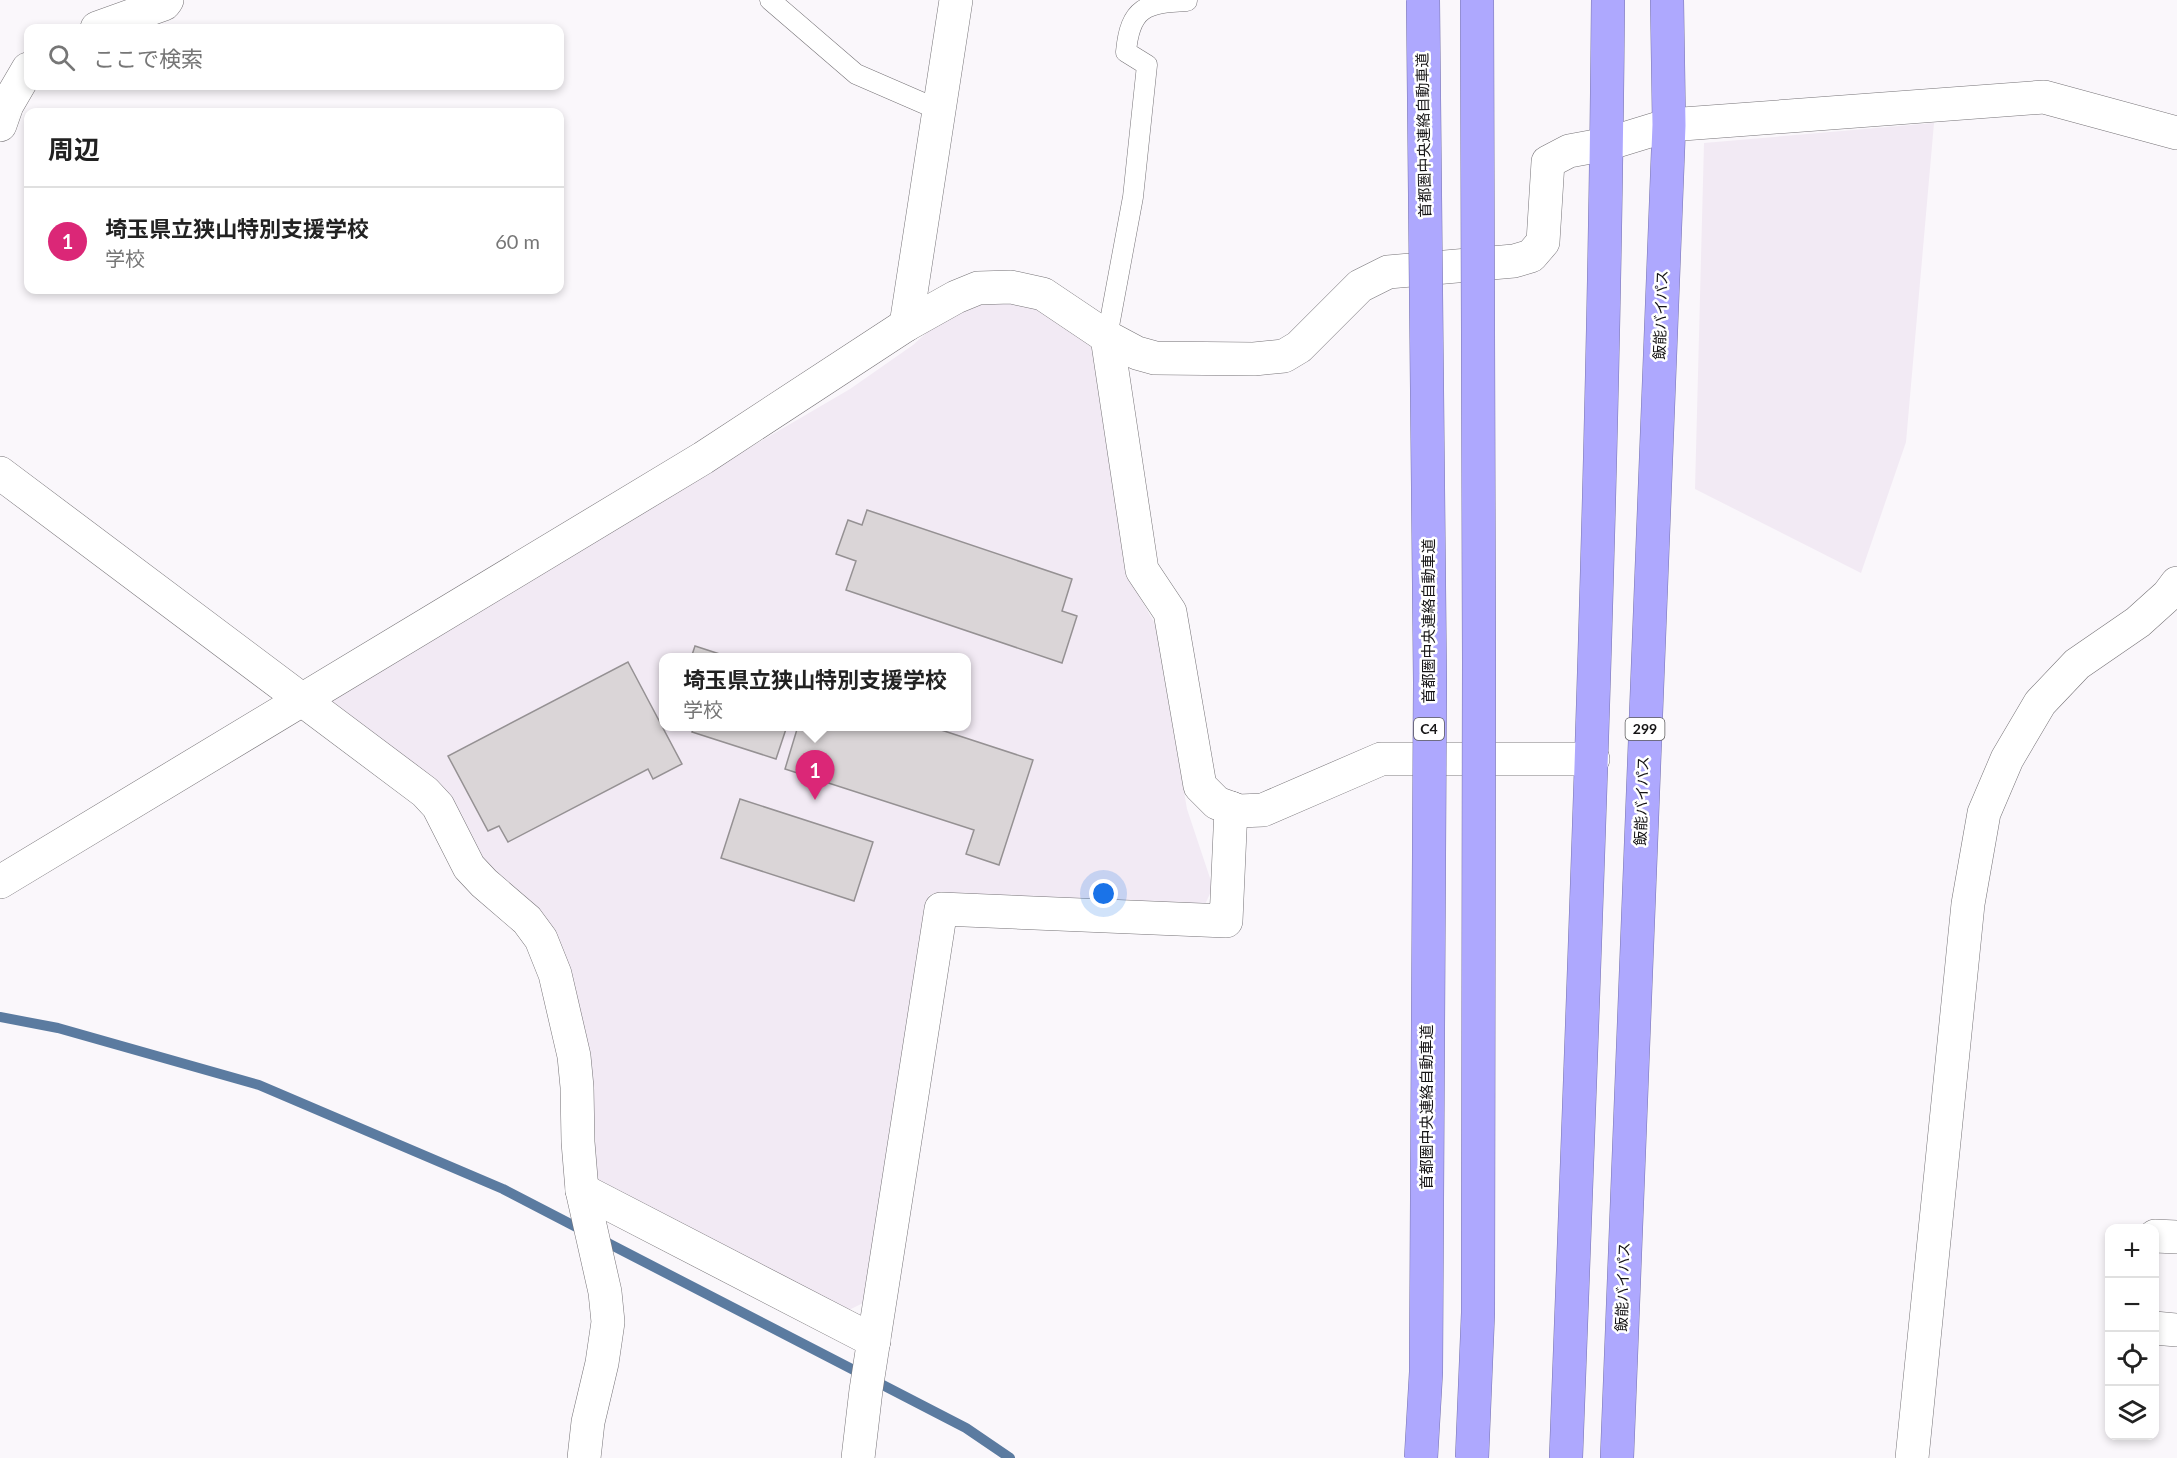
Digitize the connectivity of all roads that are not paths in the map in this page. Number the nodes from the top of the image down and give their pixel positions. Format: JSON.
{"nodes":[{"id":1,"x":167,"y":0,"type":"edge"},
{"id":2,"x":770,"y":0,"type":"edge"},
{"id":3,"x":956,"y":0,"type":"edge"},
{"id":4,"x":1423,"y":0,"type":"edge"},
{"id":5,"x":1477,"y":0,"type":"edge"},
{"id":6,"x":1608,"y":0,"type":"edge"},
{"id":7,"x":1667,"y":0,"type":"edge"},
{"id":8,"x":1187,"y":1,"type":"edge"},
{"id":9,"x":109,"y":24,"type":"edge"},
{"id":10,"x":24,"y":76,"type":"edge"},
{"id":11,"x":939,"y":110,"type":"junction"},
{"id":12,"x":0,"y":125,"type":"edge"},
{"id":13,"x":1669,"y":125,"type":"junction"},
{"id":14,"x":2177,"y":133,"type":"edge"},
{"id":15,"x":1607,"y":144,"type":"junction"},
{"id":16,"x":906,"y":325,"type":"junction"},
{"id":17,"x":1107,"y":337,"type":"junction"},
{"id":18,"x":0,"y":473,"type":"edge"},
{"id":19,"x":2177,"y":583,"type":"edge"},
{"id":20,"x":302,"y":700,"type":"junction"},
{"id":21,"x":1593,"y":759,"type":"junction"},
{"id":22,"x":1231,"y":808,"type":"junction"},
{"id":23,"x":0,"y":882,"type":"edge"},
{"id":24,"x":582,"y":1190,"type":"junction"},
{"id":25,"x":2159,"y":1328,"type":"edge"},
{"id":26,"x":2177,"y":1330,"type":"edge"},
{"id":27,"x":870,"y":1367,"type":"junction"},
{"id":28,"x":584,"y":1458,"type":"edge"},
{"id":29,"x":858,"y":1458,"type":"edge"},
{"id":30,"x":1421,"y":1458,"type":"edge"},
{"id":31,"x":1472,"y":1458,"type":"edge"},
{"id":32,"x":1566,"y":1458,"type":"edge"},
{"id":33,"x":1617,"y":1458,"type":"edge"},
{"id":34,"x":1912,"y":1458,"type":"edge"}],
"edges":[{"from":1,"to":9,"type":"street"},
{"from":2,"to":11,"type":"lane"},
{"from":3,"to":11,"type":"street"},
{"from":4,"to":30,"type":"highway","name":"首都圏中央連絡自動車道","number":"C4","bridge":true},
{"from":5,"to":31,"type":"highway","bridge":true},
{"from":6,"to":15,"type":"highway"},
{"from":7,"to":13,"type":"highway","name":"飯能バイパス","number":"299"},
{"from":8,"to":17,"type":"lane"},
{"from":10,"to":12,"type":"street"},
{"from":11,"to":16,"type":"street"},
{"from":13,"to":14,"type":"street"},
{"from":13,"to":15,"type":"street"},
{"from":13,"to":33,"type":"highway","name":"飯能バイパス","number":"299"},
{"from":15,"to":17,"type":"street"},
{"from":15,"to":21,"type":"highway"},
{"from":16,"to":17,"type":"street"},
{"from":16,"to":20,"type":"street"},
{"from":17,"to":22,"type":"street"},
{"from":18,"to":20,"type":"street"},
{"from":19,"to":34,"type":"street"},
{"from":20,"to":23,"type":"street"},
{"from":20,"to":24,"type":"street"},
{"from":21,"to":22,"type":"street"},
{"from":21,"to":32,"type":"highway"},
{"from":22,"to":27,"type":"street"},
{"from":24,"to":27,"type":"street"},
{"from":24,"to":28,"type":"street"},
{"from":25,"to":26,"type":"street"},
{"from":27,"to":29,"type":"street"}]}
